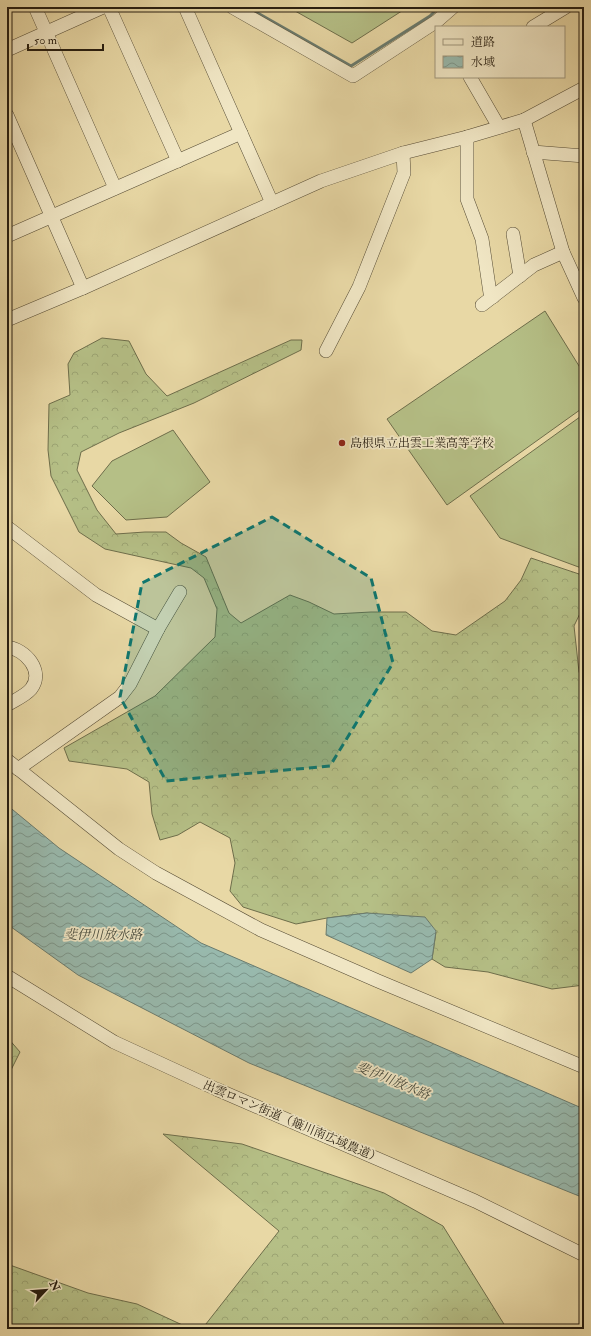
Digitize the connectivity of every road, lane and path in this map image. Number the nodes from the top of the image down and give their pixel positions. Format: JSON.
{"nodes":[{"id":1,"x":35,"y":7,"type":"edge"},
{"id":2,"x":103,"y":7,"type":"edge"},
{"id":3,"x":109,"y":7,"type":"edge"},
{"id":4,"x":185,"y":7,"type":"edge"},
{"id":5,"x":232,"y":7,"type":"edge"},
{"id":6,"x":453,"y":7,"type":"edge"},
{"id":7,"x":566,"y":7,"type":"edge"},
{"id":8,"x":439,"y":24,"type":"edge"},
{"id":9,"x":435,"y":26,"type":"edge"},
{"id":10,"x":535,"y":26,"type":"edge"},
{"id":11,"x":46,"y":33,"type":"junction"},
{"id":12,"x":7,"y":50,"type":"edge"},
{"id":13,"x":471,"y":78,"type":"edge"},
{"id":14,"x":584,"y":88,"type":"edge"},
{"id":15,"x":7,"y":115,"type":"edge"},
{"id":16,"x":524,"y":120,"type":"junction"},
{"id":17,"x":499,"y":127,"type":"junction"},
{"id":18,"x":241,"y":133,"type":"junction"},
{"id":19,"x":467,"y":136,"type":"junction"},
{"id":20,"x":533,"y":152,"type":"junction"},
{"id":21,"x":402,"y":153,"type":"junction"},
{"id":22,"x":584,"y":156,"type":"edge"},
{"id":23,"x":178,"y":160,"type":"junction"},
{"id":24,"x":115,"y":188,"type":"junction"},
{"id":25,"x":272,"y":203,"type":"junction"},
{"id":26,"x":52,"y":217,"type":"junction"},
{"id":27,"x":513,"y":234,"type":"dead end"},
{"id":28,"x":7,"y":236,"type":"edge"},
{"id":29,"x":563,"y":252,"type":"junction"},
{"id":30,"x":520,"y":276,"type":"junction"},
{"id":31,"x":83,"y":288,"type":"junction"},
{"id":32,"x":583,"y":294,"type":"edge"},
{"id":33,"x":493,"y":297,"type":"junction"},
{"id":34,"x":482,"y":305,"type":"dead end"},
{"id":35,"x":7,"y":320,"type":"edge"},
{"id":36,"x":326,"y":351,"type":"dead end"},
{"id":37,"x":7,"y":527,"type":"edge"},
{"id":38,"x":180,"y":592,"type":"dead end"},
{"id":39,"x":158,"y":629,"type":"junction"},
{"id":40,"x":7,"y":647,"type":"edge"},
{"id":41,"x":7,"y":705,"type":"edge"},
{"id":42,"x":7,"y":760,"type":"edge"},
{"id":43,"x":18,"y":769,"type":"junction"},
{"id":44,"x":7,"y":976,"type":"edge"},
{"id":45,"x":584,"y":1067,"type":"edge"},
{"id":46,"x":584,"y":1255,"type":"edge"}],
"edges":[{"from":1,"to":11,"type":"street"},
{"from":2,"to":11,"type":"street"},
{"from":3,"to":23,"type":"street"},
{"from":4,"to":18,"type":"street"},
{"from":5,"to":9,"type":"street"},
{"from":6,"to":8,"type":"street"},
{"from":7,"to":10,"type":"street"},
{"from":11,"to":12,"type":"street"},
{"from":11,"to":24,"type":"street"},
{"from":13,"to":17,"type":"street"},
{"from":14,"to":16,"type":"street"},
{"from":15,"to":26,"type":"street"},
{"from":16,"to":17,"type":"street"},
{"from":16,"to":20,"type":"street"},
{"from":17,"to":19,"type":"street"},
{"from":18,"to":23,"type":"street"},
{"from":18,"to":25,"type":"street"},
{"from":19,"to":21,"type":"street"},
{"from":19,"to":33,"type":"street"},
{"from":20,"to":22,"type":"street"},
{"from":20,"to":29,"type":"street"},
{"from":21,"to":25,"type":"street"},
{"from":21,"to":36,"type":"street"},
{"from":23,"to":24,"type":"street"},
{"from":24,"to":26,"type":"street"},
{"from":25,"to":31,"type":"street"},
{"from":26,"to":28,"type":"street"},
{"from":26,"to":31,"type":"street"},
{"from":27,"to":30,"type":"street"},
{"from":29,"to":30,"type":"street"},
{"from":29,"to":32,"type":"street"},
{"from":30,"to":33,"type":"street"},
{"from":31,"to":35,"type":"street"},
{"from":33,"to":34,"type":"street"},
{"from":37,"to":39,"type":"street"},
{"from":38,"to":39,"type":"street"},
{"from":39,"to":43,"type":"street"},
{"from":40,"to":41,"type":"street"},
{"from":42,"to":43,"type":"street"},
{"from":43,"to":45,"type":"street"},
{"from":44,"to":46,"type":"street","name":"出雲ロマン街道（簸川南広域農道）"}]}
